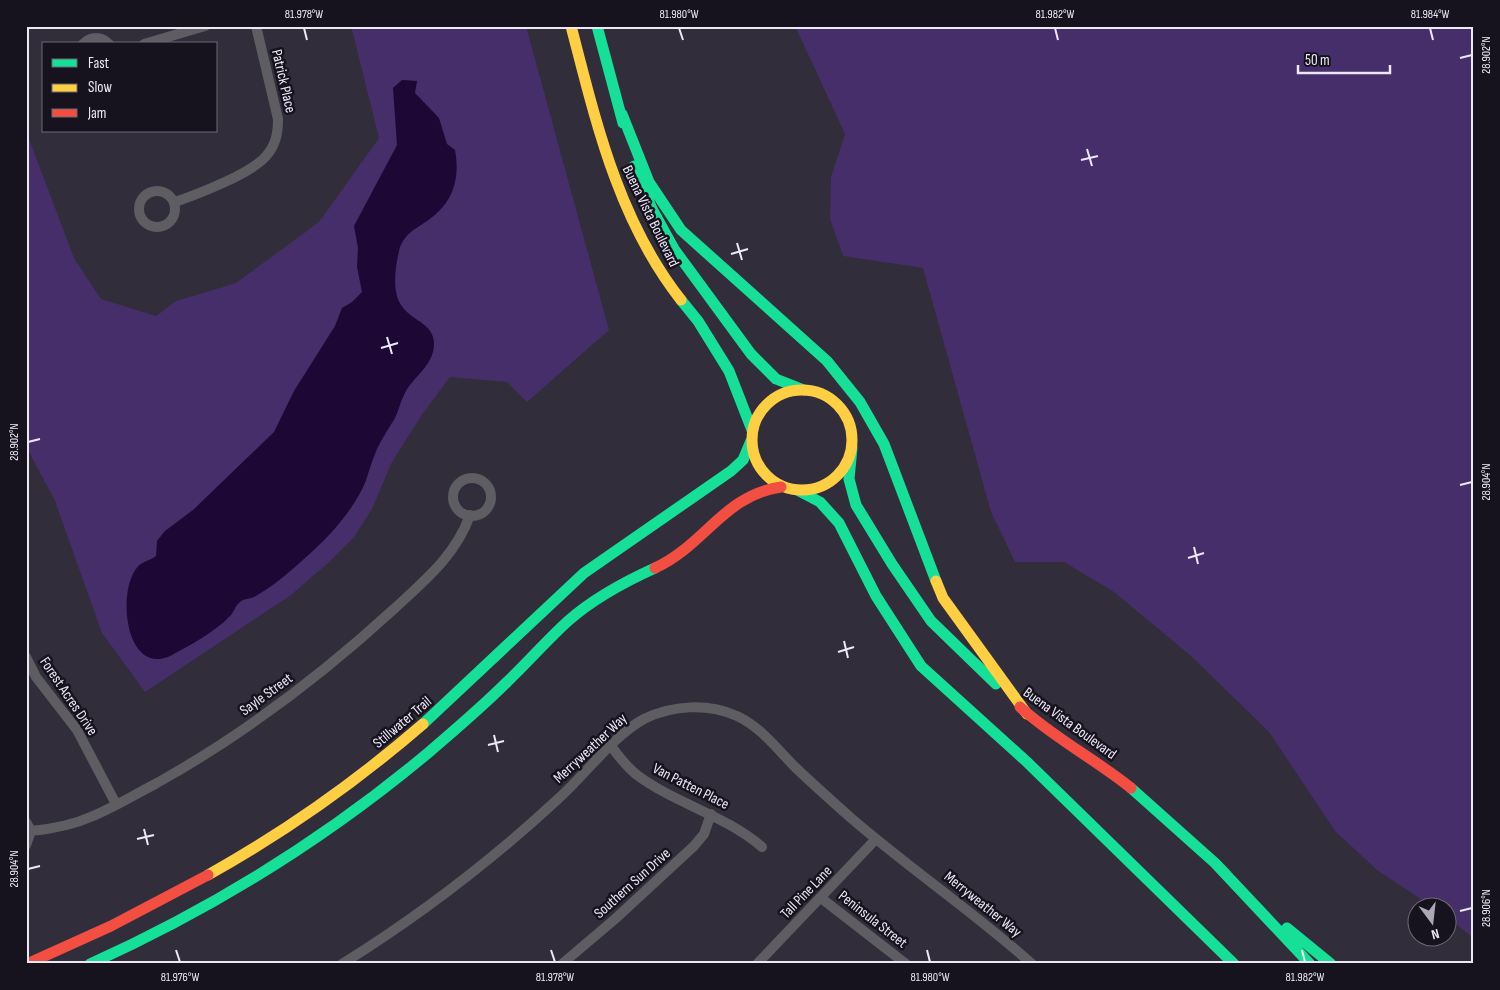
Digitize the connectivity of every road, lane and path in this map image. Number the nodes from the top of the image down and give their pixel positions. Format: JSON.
{"nodes":[{"id":1,"x":205,"y":26,"type":"edge"},
{"id":2,"x":256,"y":26,"type":"edge"},
{"id":3,"x":571,"y":26,"type":"edge"},
{"id":4,"x":597,"y":26,"type":"edge"},
{"id":5,"x":85,"y":42,"type":"edge"},
{"id":6,"x":106,"y":42,"type":"edge"},
{"id":7,"x":151,"y":42,"type":"edge"},
{"id":8,"x":622,"y":114,"type":"junction"},
{"id":9,"x":175,"y":202,"type":"dead end"},
{"id":10,"x":804,"y":390,"type":"junction"},
{"id":11,"x":752,"y":436,"type":"junction"},
{"id":12,"x":852,"y":448,"type":"junction"},
{"id":13,"x":781,"y":487,"type":"junction"},
{"id":14,"x":799,"y":491,"type":"junction"},
{"id":15,"x":470,"y":515,"type":"dead end"},
{"id":16,"x":27,"y":662,"type":"edge"},
{"id":17,"x":1027,"y":714,"type":"junction"},
{"id":18,"x":611,"y":746,"type":"junction"},
{"id":19,"x":116,"y":804,"type":"junction"},
{"id":20,"x":711,"y":814,"type":"junction"},
{"id":21,"x":28,"y":827,"type":"edge"},
{"id":22,"x":876,"y":839,"type":"junction"},
{"id":23,"x":26,"y":845,"type":"edge"},
{"id":24,"x":762,"y":847,"type":"dead end"},
{"id":25,"x":821,"y":898,"type":"junction"},
{"id":26,"x":1251,"y":898,"type":"junction"},
{"id":27,"x":26,"y":964,"type":"edge"},
{"id":28,"x":90,"y":964,"type":"edge"},
{"id":29,"x":342,"y":964,"type":"edge"},
{"id":30,"x":562,"y":964,"type":"edge"},
{"id":31,"x":757,"y":964,"type":"edge"},
{"id":32,"x":906,"y":964,"type":"edge"},
{"id":33,"x":1032,"y":964,"type":"edge"},
{"id":34,"x":1234,"y":964,"type":"edge"},
{"id":35,"x":1310,"y":964,"type":"edge"},
{"id":36,"x":1331,"y":964,"type":"edge"}],
"edges":[{"from":1,"to":7,"type":"street"},
{"from":2,"to":9,"type":"street","name":"Patrick Place"},
{"from":3,"to":11,"type":"main road","name":"Buena Vista Boulevard"},
{"from":4,"to":8,"type":"main road","name":"Buena Vista Boulevard"},
{"from":5,"to":6,"type":"street"},
{"from":8,"to":10,"type":"main road","name":"Buena Vista Boulevard"},
{"from":8,"to":17,"type":"main road"},
{"from":10,"to":11,"type":"main road","name":"Buena Vista Boulevard"},
{"from":10,"to":12,"type":"main road","name":"Buena Vista Boulevard"},
{"from":11,"to":13,"type":"main road","name":"Buena Vista Boulevard"},
{"from":11,"to":27,"type":"main road","name":"Stillwater Trail"},
{"from":12,"to":14,"type":"main road","name":"Buena Vista Boulevard"},
{"from":12,"to":17,"type":"main road","name":"Buena Vista Boulevard"},
{"from":13,"to":14,"type":"main road","name":"Buena Vista Boulevard"},
{"from":13,"to":28,"type":"main road"},
{"from":14,"to":34,"type":"main road","name":"Buena Vista Boulevard"},
{"from":15,"to":19,"type":"street","name":"Sayle Street"},
{"from":16,"to":19,"type":"street","name":"Forest Acres Drive"},
{"from":17,"to":26,"type":"main road","name":"Buena Vista Boulevard"},
{"from":18,"to":20,"type":"street","name":"Van Patten Place"},
{"from":18,"to":22,"type":"street","name":"Merryweather Way"},
{"from":18,"to":29,"type":"street","name":"Merryweather Way"},
{"from":19,"to":21,"type":"street","name":"Sayle Street"},
{"from":20,"to":24,"type":"street","name":"Van Patten Place"},
{"from":20,"to":30,"type":"street","name":"Southern Sun Drive"},
{"from":21,"to":23,"type":"street","name":"Sayle Street"},
{"from":22,"to":25,"type":"street","name":"Tall Pine Lane"},
{"from":22,"to":33,"type":"street","name":"Merryweather Way"},
{"from":25,"to":31,"type":"street","name":"Tall Pine Lane"},
{"from":25,"to":32,"type":"street","name":"Peninsula Street"},
{"from":26,"to":35,"type":"main road","name":"Buena Vista Boulevard"},
{"from":26,"to":36,"type":"main road"}]}
